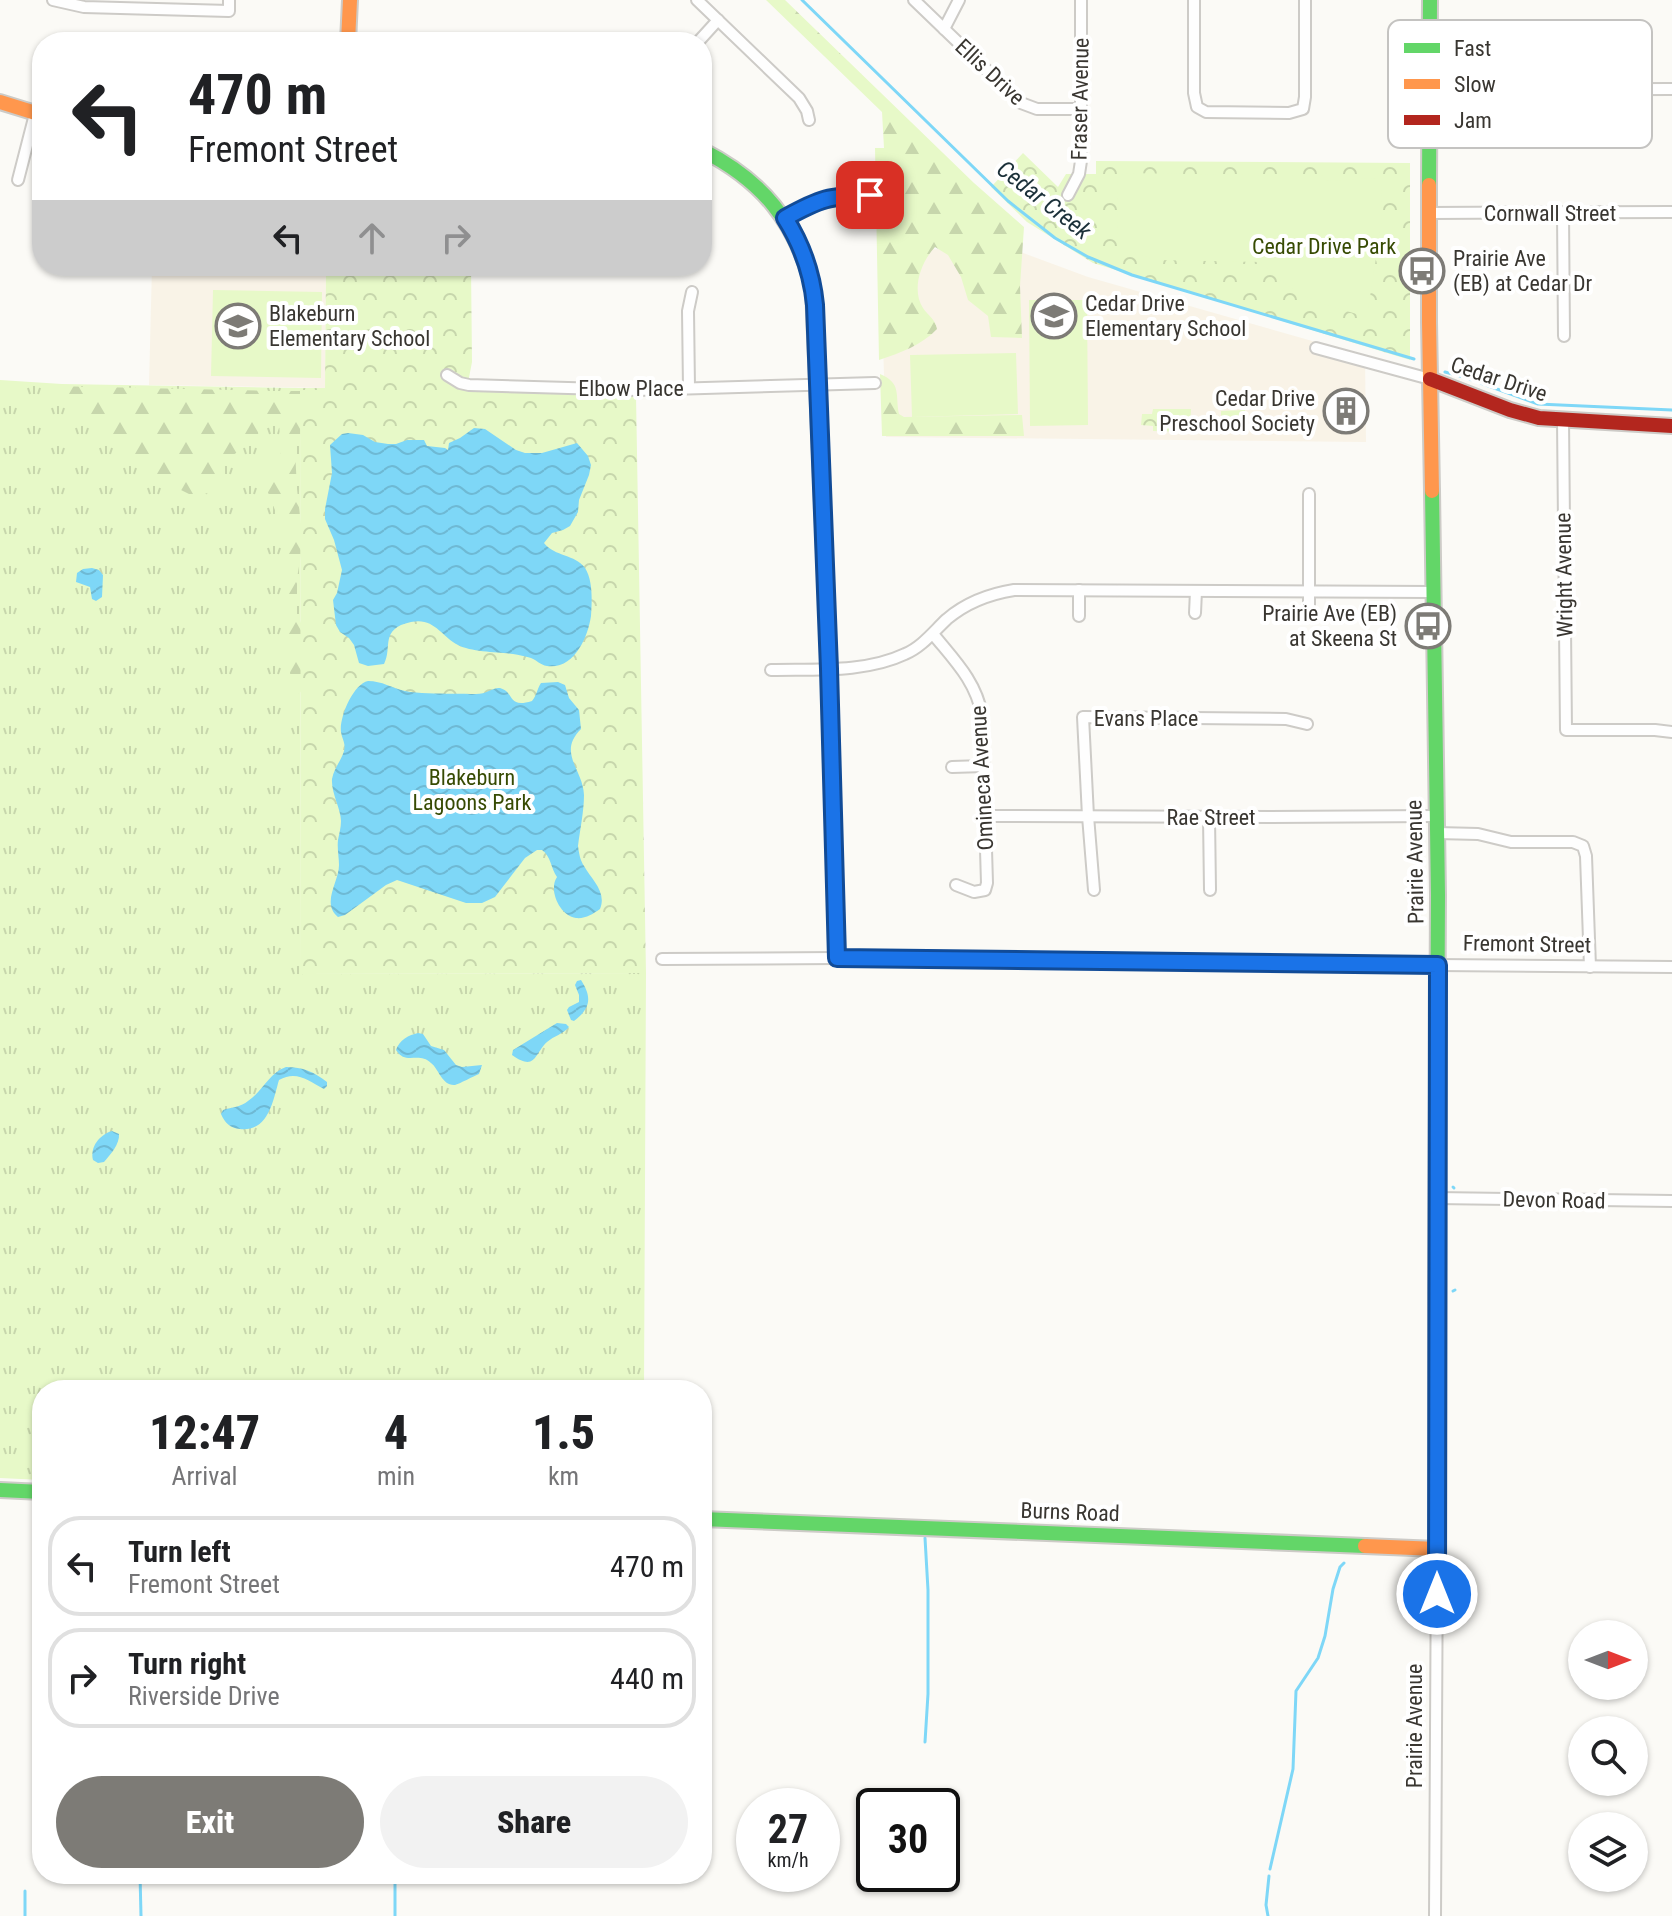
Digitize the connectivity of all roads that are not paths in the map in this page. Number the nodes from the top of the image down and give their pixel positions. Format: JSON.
{"nodes":[{"id":1,"x":53,"y":0,"type":"edge"},
{"id":2,"x":229,"y":0,"type":"edge"},
{"id":3,"x":350,"y":0,"type":"edge"},
{"id":4,"x":697,"y":0,"type":"edge"},
{"id":5,"x":914,"y":0,"type":"edge"},
{"id":6,"x":959,"y":0,"type":"edge"},
{"id":7,"x":1081,"y":0,"type":"edge"},
{"id":8,"x":1194,"y":0,"type":"edge"},
{"id":9,"x":1305,"y":0,"type":"edge"},
{"id":10,"x":718,"y":20,"type":"junction"},
{"id":11,"x":944,"y":29,"type":"junction"},
{"id":12,"x":348,"y":32,"type":"edge"},
{"id":13,"x":707,"y":32,"type":"edge"},
{"id":14,"x":1652,"y":89,"type":"edge"},
{"id":15,"x":1672,"y":89,"type":"edge"},
{"id":16,"x":0,"y":102,"type":"edge"},
{"id":17,"x":1081,"y":109,"type":"junction"},
{"id":18,"x":32,"y":113,"type":"edge"},
{"id":19,"x":809,"y":120,"type":"dead end"},
{"id":20,"x":32,"y":137,"type":"edge"},
{"id":21,"x":1430,"y":148,"type":"edge"},
{"id":22,"x":712,"y":155,"type":"edge"},
{"id":23,"x":18,"y":180,"type":"dead end"},
{"id":24,"x":870,"y":195,"type":"dead end"},
{"id":25,"x":1068,"y":195,"type":"dead end"},
{"id":26,"x":1672,"y":212,"type":"edge"},
{"id":27,"x":1429,"y":213,"type":"junction"},
{"id":28,"x":1563,"y":213,"type":"junction"},
{"id":29,"x":785,"y":218,"type":"junction"},
{"id":30,"x":692,"y":292,"type":"dead end"},
{"id":31,"x":1564,"y":336,"type":"dead end"},
{"id":32,"x":1316,"y":348,"type":"dead end"},
{"id":33,"x":447,"y":375,"type":"dead end"},
{"id":34,"x":1430,"y":379,"type":"junction"},
{"id":35,"x":875,"y":383,"type":"dead end"},
{"id":36,"x":817,"y":384,"type":"junction"},
{"id":37,"x":689,"y":388,"type":"junction"},
{"id":38,"x":1563,"y":420,"type":"junction"},
{"id":39,"x":1672,"y":426,"type":"edge"},
{"id":40,"x":1309,"y":494,"type":"dead end"},
{"id":41,"x":1079,"y":590,"type":"junction"},
{"id":42,"x":1196,"y":591,"type":"junction"},
{"id":43,"x":1310,"y":591,"type":"junction"},
{"id":44,"x":1433,"y":592,"type":"junction"},
{"id":45,"x":1195,"y":613,"type":"dead end"},
{"id":46,"x":1079,"y":616,"type":"dead end"},
{"id":47,"x":1309,"y":616,"type":"dead end"},
{"id":48,"x":933,"y":634,"type":"junction"},
{"id":49,"x":829,"y":669,"type":"junction"},
{"id":50,"x":771,"y":670,"type":"dead end"},
{"id":51,"x":1307,"y":724,"type":"dead end"},
{"id":52,"x":1672,"y":732,"type":"edge"},
{"id":53,"x":984,"y":766,"type":"junction"},
{"id":54,"x":952,"y":767,"type":"dead end"},
{"id":55,"x":986,"y":816,"type":"junction"},
{"id":56,"x":1088,"y":816,"type":"junction"},
{"id":57,"x":1437,"y":816,"type":"junction"},
{"id":58,"x":1209,"y":817,"type":"junction"},
{"id":59,"x":1437,"y":833,"type":"junction"},
{"id":60,"x":956,"y":885,"type":"dead end"},
{"id":61,"x":1094,"y":890,"type":"dead end"},
{"id":62,"x":1210,"y":890,"type":"dead end"},
{"id":63,"x":837,"y":958,"type":"junction"},
{"id":64,"x":662,"y":959,"type":"dead end"},
{"id":65,"x":1438,"y":965,"type":"junction"},
{"id":66,"x":1590,"y":967,"type":"junction"},
{"id":67,"x":1672,"y":967,"type":"edge"},
{"id":68,"x":1436,"y":1198,"type":"junction"},
{"id":69,"x":1672,"y":1201,"type":"edge"},
{"id":70,"x":0,"y":1490,"type":"edge"},
{"id":71,"x":32,"y":1492,"type":"edge"},
{"id":72,"x":712,"y":1519,"type":"edge"},
{"id":73,"x":1437,"y":1549,"type":"junction"},
{"id":74,"x":1435,"y":1916,"type":"edge"}],
"edges":[{"from":1,"to":2,"type":"street"},
{"from":3,"to":12,"type":"street"},
{"from":4,"to":10,"type":"street"},
{"from":5,"to":11,"type":"street","name":"Ellis Drive"},
{"from":6,"to":11,"type":"street"},
{"from":7,"to":17,"type":"street","name":"Fraser Avenue"},
{"from":8,"to":9,"type":"street"},
{"from":10,"to":13,"type":"street"},
{"from":10,"to":19,"type":"street"},
{"from":11,"to":17,"type":"street","name":"Ellis Drive"},
{"from":14,"to":15,"type":"street"},
{"from":16,"to":18,"type":"street"},
{"from":17,"to":25,"type":"street","name":"Fraser Avenue"},
{"from":20,"to":23,"type":"street"},
{"from":21,"to":27,"type":"street","name":"Prairie Avenue"},
{"from":22,"to":29,"type":"street"},
{"from":24,"to":29,"type":"street"},
{"from":26,"to":28,"type":"street","name":"Cornwall Street"},
{"from":27,"to":28,"type":"street","name":"Cornwall Street"},
{"from":27,"to":34,"type":"street","name":"Prairie Avenue"},
{"from":28,"to":31,"type":"street"},
{"from":29,"to":36,"type":"street"},
{"from":30,"to":37,"type":"street"},
{"from":32,"to":34,"type":"street","name":"Cedar Drive"},
{"from":33,"to":37,"type":"street","name":"Elbow Place"},
{"from":34,"to":38,"type":"street","name":"Cedar Drive"},
{"from":34,"to":44,"type":"street","name":"Prairie Avenue"},
{"from":35,"to":36,"type":"street","name":"Elbow Place"},
{"from":36,"to":37,"type":"street","name":"Elbow Place"},
{"from":36,"to":49,"type":"street"},
{"from":38,"to":39,"type":"street","name":"Cedar Drive"},
{"from":38,"to":52,"type":"street","name":"Wright Avenue"},
{"from":40,"to":43,"type":"street"},
{"from":41,"to":42,"type":"street"},
{"from":41,"to":46,"type":"street"},
{"from":41,"to":48,"type":"street"},
{"from":42,"to":43,"type":"street"},
{"from":42,"to":45,"type":"street"},
{"from":43,"to":44,"type":"street"},
{"from":43,"to":47,"type":"street"},
{"from":44,"to":57,"type":"street","name":"Prairie Avenue"},
{"from":48,"to":49,"type":"street"},
{"from":48,"to":53,"type":"street","name":"Omineca Avenue"},
{"from":49,"to":50,"type":"street"},
{"from":49,"to":63,"type":"street"},
{"from":51,"to":56,"type":"street","name":"Evans Place"},
{"from":53,"to":54,"type":"street"},
{"from":53,"to":55,"type":"street","name":"Omineca Avenue"},
{"from":55,"to":56,"type":"street","name":"Rae Street"},
{"from":55,"to":60,"type":"street","name":"Omineca Avenue"},
{"from":56,"to":58,"type":"street","name":"Rae Street"},
{"from":56,"to":61,"type":"street"},
{"from":57,"to":58,"type":"street","name":"Rae Street"},
{"from":57,"to":59,"type":"street","name":"Prairie Avenue"},
{"from":58,"to":62,"type":"street"},
{"from":59,"to":65,"type":"street","name":"Prairie Avenue"},
{"from":59,"to":66,"type":"street"},
{"from":63,"to":64,"type":"street","name":"Fremont Street"},
{"from":63,"to":65,"type":"street","name":"Fremont Street"},
{"from":65,"to":66,"type":"street","name":"Fremont Street"},
{"from":65,"to":68,"type":"street","name":"Prairie Avenue"},
{"from":66,"to":67,"type":"street","name":"Fremont Street"},
{"from":68,"to":69,"type":"street","name":"Devon Road"},
{"from":68,"to":73,"type":"street","name":"Prairie Avenue"},
{"from":70,"to":71,"type":"street"},
{"from":72,"to":73,"type":"street","name":"Burns Road"},
{"from":73,"to":74,"type":"street","name":"Prairie Avenue"}]}
